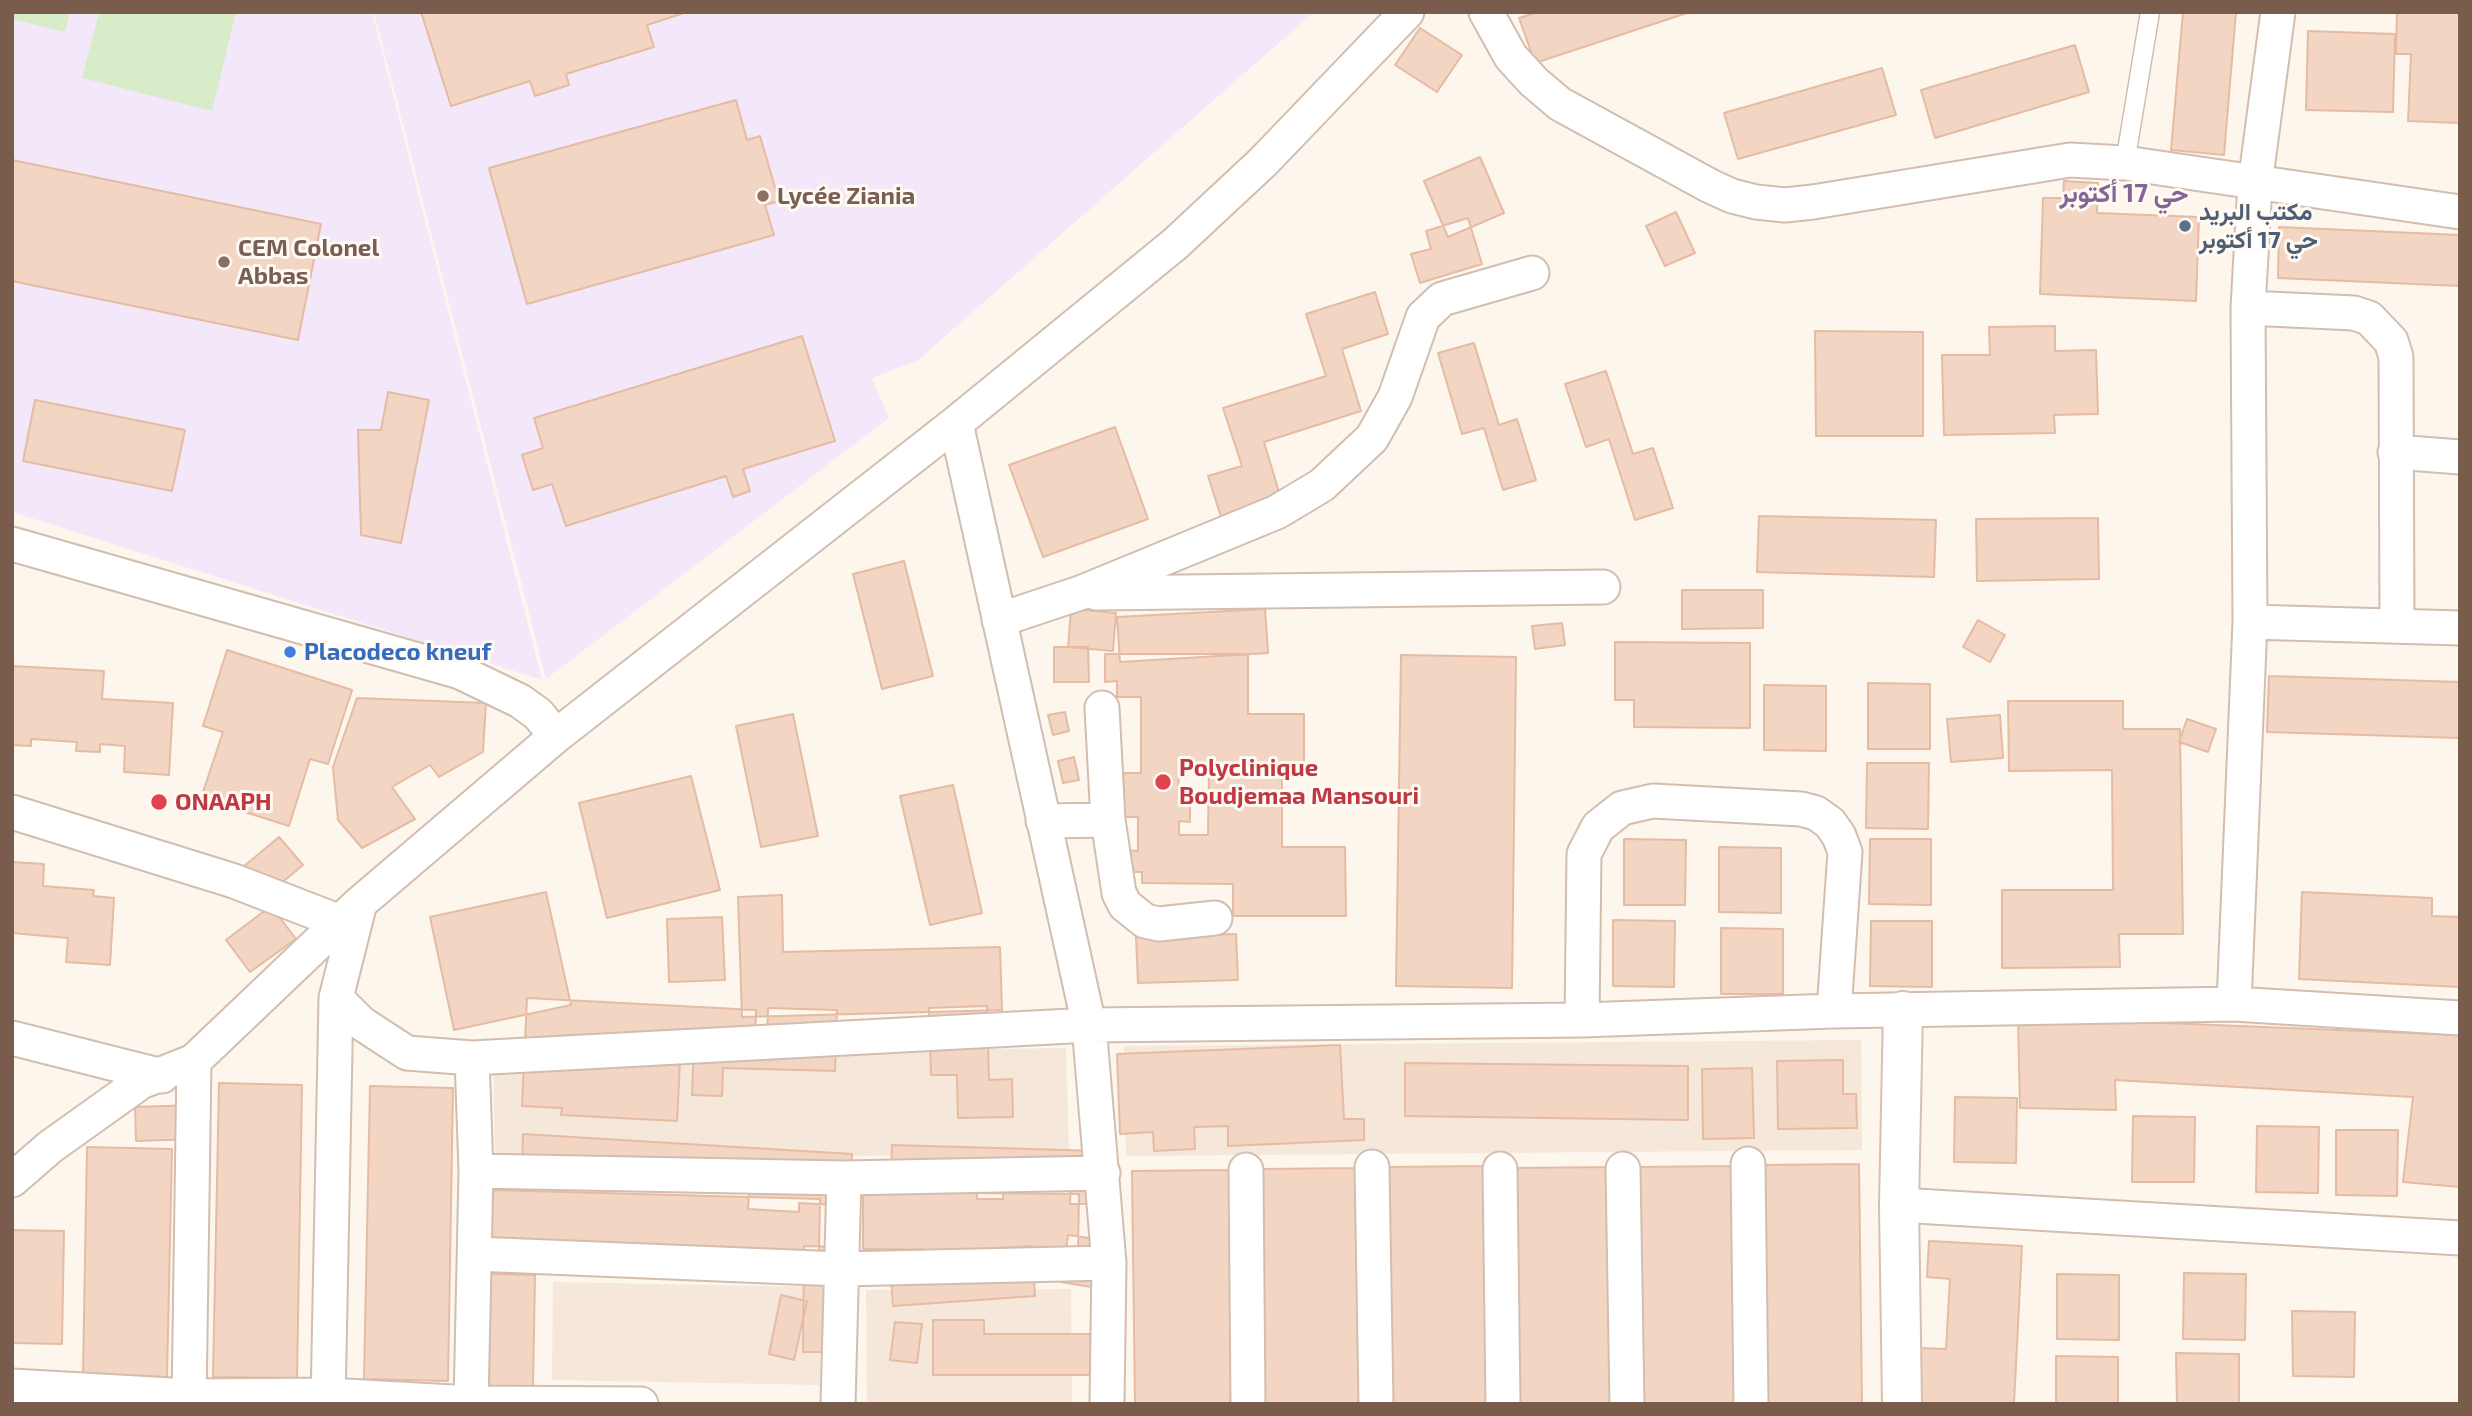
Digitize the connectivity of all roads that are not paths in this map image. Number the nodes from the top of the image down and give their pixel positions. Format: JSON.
{"nodes":[{"id":1,"x":1407,"y":12,"type":"edge"},
{"id":2,"x":1486,"y":12,"type":"edge"},
{"id":3,"x":2150,"y":12,"type":"edge"},
{"id":4,"x":2278,"y":12,"type":"edge"},
{"id":5,"x":2125,"y":163,"type":"junction"},
{"id":6,"x":2255,"y":184,"type":"junction"},
{"id":7,"x":2460,"y":212,"type":"edge"},
{"id":8,"x":1532,"y":273,"type":"dead end"},
{"id":9,"x":2248,"y":308,"type":"junction"},
{"id":10,"x":956,"y":423,"type":"junction"},
{"id":11,"x":2395,"y":452,"type":"junction"},
{"id":12,"x":2460,"y":457,"type":"edge"},
{"id":13,"x":12,"y":544,"type":"edge"},
{"id":14,"x":1603,"y":587,"type":"dead end"},
{"id":15,"x":1080,"y":593,"type":"junction"},
{"id":16,"x":999,"y":620,"type":"junction"},
{"id":17,"x":2250,"y":622,"type":"junction"},
{"id":18,"x":2397,"y":626,"type":"junction"},
{"id":19,"x":2460,"y":628,"type":"edge"},
{"id":20,"x":1102,"y":708,"type":"dead end"},
{"id":21,"x":556,"y":736,"type":"junction"},
{"id":22,"x":12,"y":812,"type":"edge"},
{"id":23,"x":1108,"y":820,"type":"junction"},
{"id":24,"x":1043,"y":821,"type":"junction"},
{"id":25,"x":350,"y":912,"type":"junction"},
{"id":26,"x":1215,"y":918,"type":"dead end"},
{"id":27,"x":336,"y":998,"type":"junction"},
{"id":28,"x":2234,"y":1004,"type":"junction"},
{"id":29,"x":1833,"y":1011,"type":"junction"},
{"id":30,"x":1903,"y":1011,"type":"junction"},
{"id":31,"x":2460,"y":1018,"type":"edge"},
{"id":32,"x":1582,"y":1020,"type":"junction"},
{"id":33,"x":1089,"y":1025,"type":"junction"},
{"id":34,"x":12,"y":1038,"type":"edge"},
{"id":35,"x":472,"y":1058,"type":"junction"},
{"id":36,"x":194,"y":1061,"type":"junction"},
{"id":37,"x":162,"y":1076,"type":"junction"},
{"id":38,"x":1748,"y":1164,"type":"dead end"},
{"id":39,"x":1372,"y":1167,"type":"dead end"},
{"id":40,"x":1500,"y":1169,"type":"dead end"},
{"id":41,"x":1623,"y":1169,"type":"dead end"},
{"id":42,"x":1246,"y":1170,"type":"dead end"},
{"id":43,"x":476,"y":1171,"type":"junction"},
{"id":44,"x":1103,"y":1173,"type":"junction"},
{"id":45,"x":844,"y":1178,"type":"junction"},
{"id":46,"x":12,"y":1180,"type":"edge"},
{"id":47,"x":1899,"y":1205,"type":"junction"},
{"id":48,"x":2460,"y":1238,"type":"edge"},
{"id":49,"x":475,"y":1254,"type":"junction"},
{"id":50,"x":1109,"y":1263,"type":"junction"},
{"id":51,"x":841,"y":1269,"type":"junction"},
{"id":52,"x":12,"y":1386,"type":"edge"},
{"id":53,"x":62,"y":1396,"type":"edge"},
{"id":54,"x":328,"y":1399,"type":"edge"},
{"id":55,"x":189,"y":1400,"type":"edge"},
{"id":56,"x":471,"y":1403,"type":"edge"},
{"id":57,"x":641,"y":1404,"type":"edge"},
{"id":58,"x":838,"y":1404,"type":"edge"},
{"id":59,"x":1107,"y":1404,"type":"edge"},
{"id":60,"x":1248,"y":1404,"type":"edge"},
{"id":61,"x":1376,"y":1404,"type":"edge"},
{"id":62,"x":1503,"y":1404,"type":"edge"},
{"id":63,"x":1627,"y":1404,"type":"edge"},
{"id":64,"x":1751,"y":1404,"type":"edge"},
{"id":65,"x":1902,"y":1404,"type":"edge"}],
"edges":[{"from":1,"to":10,"type":"street"},
{"from":2,"to":5,"type":"street"},
{"from":3,"to":5,"type":"lane"},
{"from":4,"to":6,"type":"street"},
{"from":5,"to":6,"type":"street"},
{"from":6,"to":7,"type":"street"},
{"from":6,"to":9,"type":"street"},
{"from":8,"to":15,"type":"street"},
{"from":9,"to":11,"type":"street"},
{"from":9,"to":17,"type":"street"},
{"from":10,"to":16,"type":"street"},
{"from":10,"to":21,"type":"street"},
{"from":11,"to":12,"type":"street"},
{"from":11,"to":18,"type":"street"},
{"from":13,"to":21,"type":"street"},
{"from":14,"to":15,"type":"street"},
{"from":15,"to":16,"type":"street"},
{"from":16,"to":24,"type":"street"},
{"from":17,"to":18,"type":"street"},
{"from":17,"to":28,"type":"street"},
{"from":18,"to":19,"type":"street"},
{"from":20,"to":23,"type":"street"},
{"from":21,"to":25,"type":"street"},
{"from":22,"to":25,"type":"street"},
{"from":23,"to":24,"type":"street"},
{"from":23,"to":26,"type":"street"},
{"from":24,"to":33,"type":"street"},
{"from":25,"to":27,"type":"street"},
{"from":25,"to":36,"type":"street"},
{"from":27,"to":35,"type":"street"},
{"from":27,"to":54,"type":"street"},
{"from":28,"to":30,"type":"street"},
{"from":28,"to":31,"type":"street"},
{"from":29,"to":30,"type":"street"},
{"from":29,"to":32,"type":"street"},
{"from":29,"to":32,"type":"street"},
{"from":30,"to":47,"type":"street"},
{"from":32,"to":33,"type":"street"},
{"from":33,"to":35,"type":"street"},
{"from":33,"to":44,"type":"street"},
{"from":34,"to":37,"type":"street"},
{"from":35,"to":43,"type":"street"},
{"from":36,"to":37,"type":"street"},
{"from":36,"to":55,"type":"street"},
{"from":37,"to":46,"type":"street"},
{"from":38,"to":64,"type":"street"},
{"from":39,"to":61,"type":"street"},
{"from":40,"to":62,"type":"street"},
{"from":41,"to":63,"type":"street"},
{"from":42,"to":60,"type":"street"},
{"from":43,"to":45,"type":"street"},
{"from":43,"to":49,"type":"street"},
{"from":44,"to":45,"type":"street"},
{"from":44,"to":50,"type":"street"},
{"from":45,"to":51,"type":"street"},
{"from":47,"to":48,"type":"street"},
{"from":47,"to":65,"type":"street"},
{"from":49,"to":51,"type":"street"},
{"from":49,"to":56,"type":"street"},
{"from":50,"to":51,"type":"street"},
{"from":50,"to":59,"type":"street"},
{"from":51,"to":58,"type":"street"},
{"from":52,"to":53,"type":"street"},
{"from":53,"to":55,"type":"street"},
{"from":54,"to":55,"type":"street"},
{"from":54,"to":56,"type":"street"},
{"from":56,"to":57,"type":"street"}]}
